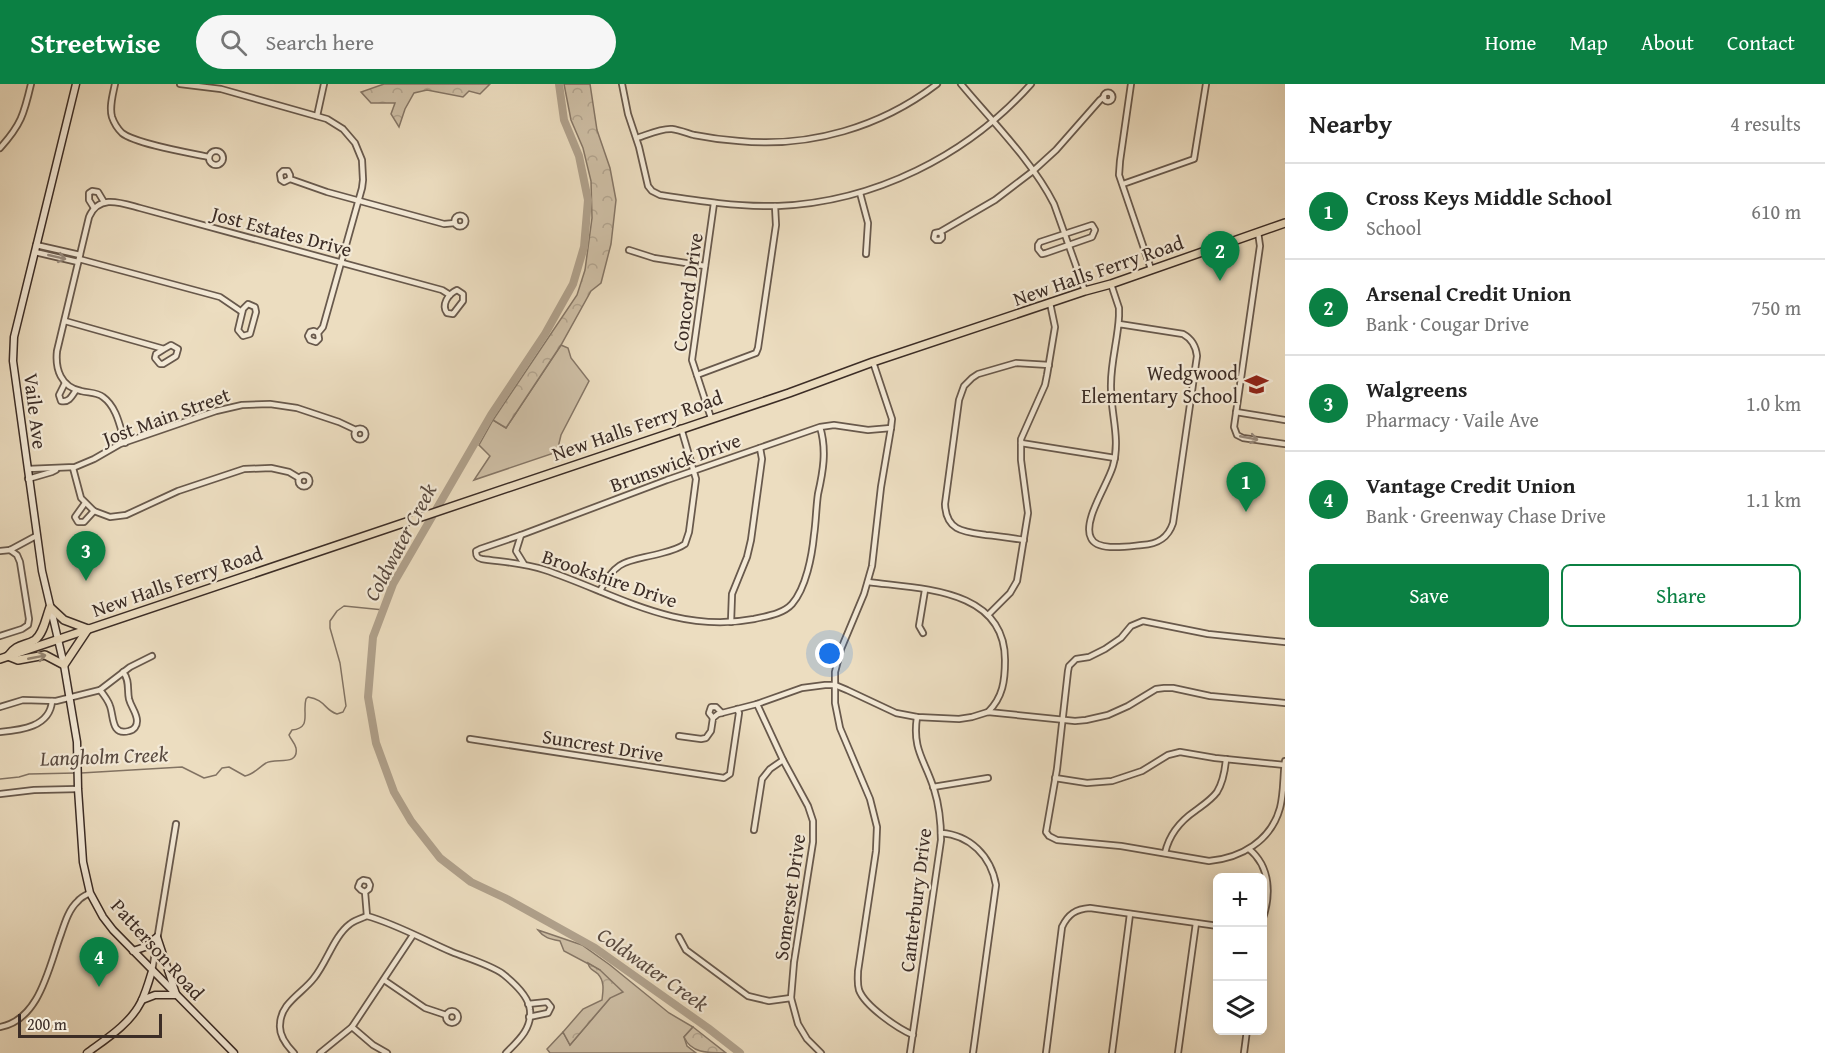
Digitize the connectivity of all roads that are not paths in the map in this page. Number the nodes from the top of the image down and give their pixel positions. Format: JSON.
{"nodes":[{"id":1,"x":31,"y":84,"type":"edge"},
{"id":2,"x":76,"y":84,"type":"edge"},
{"id":3,"x":115,"y":84,"type":"edge"},
{"id":4,"x":180,"y":84,"type":"edge"},
{"id":5,"x":324,"y":84,"type":"edge"},
{"id":6,"x":622,"y":84,"type":"edge"},
{"id":7,"x":937,"y":84,"type":"edge"},
{"id":8,"x":961,"y":84,"type":"edge"},
{"id":9,"x":1030,"y":84,"type":"edge"},
{"id":10,"x":1131,"y":84,"type":"edge"},
{"id":11,"x":1206,"y":84,"type":"edge"},
{"id":12,"x":1104,"y":98,"type":"dead end"},
{"id":13,"x":317,"y":116,"type":"junction"},
{"id":14,"x":992,"y":121,"type":"junction"},
{"id":15,"x":637,"y":138,"type":"junction"},
{"id":16,"x":0,"y":148,"type":"edge"},
{"id":17,"x":210,"y":157,"type":"dead end"},
{"id":18,"x":1033,"y":171,"type":"junction"},
{"id":19,"x":290,"y":179,"type":"dead end"},
{"id":20,"x":1122,"y":184,"type":"junction"},
{"id":21,"x":860,"y":193,"type":"junction"},
{"id":22,"x":358,"y":201,"type":"junction"},
{"id":23,"x":104,"y":202,"type":"junction"},
{"id":24,"x":714,"y":203,"type":"junction"},
{"id":25,"x":775,"y":206,"type":"junction"},
{"id":26,"x":94,"y":208,"type":"junction"},
{"id":27,"x":455,"y":223,"type":"dead end"},
{"id":28,"x":1285,"y":223,"type":"edge"},
{"id":29,"x":940,"y":232,"type":"dead end"},
{"id":30,"x":1258,"y":232,"type":"junction"},
{"id":31,"x":1064,"y":233,"type":"junction"},
{"id":32,"x":1068,"y":246,"type":"junction"},
{"id":33,"x":36,"y":248,"type":"junction"},
{"id":34,"x":629,"y":250,"type":"dead end"},
{"id":35,"x":866,"y":254,"type":"dead end"},
{"id":36,"x":79,"y":258,"type":"junction"},
{"id":37,"x":342,"y":263,"type":"junction"},
{"id":38,"x":705,"y":266,"type":"junction"},
{"id":39,"x":1151,"y":268,"type":"junction"},
{"id":40,"x":1111,"y":284,"type":"junction"},
{"id":41,"x":1085,"y":291,"type":"junction"},
{"id":42,"x":450,"y":295,"type":"junction"},
{"id":43,"x":1050,"y":303,"type":"junction"},
{"id":44,"x":242,"y":312,"type":"junction"},
{"id":45,"x":65,"y":321,"type":"junction"},
{"id":46,"x":1119,"y":324,"type":"junction"},
{"id":47,"x":318,"y":333,"type":"dead end"},
{"id":48,"x":164,"y":349,"type":"junction"},
{"id":49,"x":873,"y":362,"type":"junction"},
{"id":50,"x":1049,"y":365,"type":"junction"},
{"id":51,"x":697,"y":375,"type":"junction"},
{"id":52,"x":65,"y":383,"type":"junction"},
{"id":53,"x":76,"y":390,"type":"junction"},
{"id":54,"x":1236,"y":412,"type":"junction"},
{"id":55,"x":711,"y":418,"type":"junction"},
{"id":56,"x":1285,"y":420,"type":"edge"},
{"id":57,"x":820,"y":427,"type":"junction"},
{"id":58,"x":681,"y":428,"type":"junction"},
{"id":59,"x":891,"y":428,"type":"junction"},
{"id":60,"x":356,"y":430,"type":"dead end"},
{"id":61,"x":125,"y":442,"type":"junction"},
{"id":62,"x":1021,"y":443,"type":"junction"},
{"id":63,"x":1285,"y":444,"type":"edge"},
{"id":64,"x":760,"y":448,"type":"junction"},
{"id":65,"x":1115,"y":458,"type":"junction"},
{"id":66,"x":73,"y":468,"type":"junction"},
{"id":67,"x":27,"y":470,"type":"junction"},
{"id":68,"x":56,"y":470,"type":"junction"},
{"id":69,"x":695,"y":471,"type":"junction"},
{"id":70,"x":299,"y":478,"type":"dead end"},
{"id":71,"x":28,"y":479,"type":"junction"},
{"id":72,"x":85,"y":503,"type":"junction"},
{"id":73,"x":94,"y":511,"type":"junction"},
{"id":74,"x":521,"y":535,"type":"junction"},
{"id":75,"x":36,"y":536,"type":"junction"},
{"id":76,"x":1024,"y":540,"type":"junction"},
{"id":77,"x":10,"y":550,"type":"junction"},
{"id":78,"x":0,"y":551,"type":"edge"},
{"id":79,"x":476,"y":555,"type":"joint"},
{"id":80,"x":524,"y":564,"type":"junction"},
{"id":81,"x":868,"y":582,"type":"junction"},
{"id":82,"x":925,"y":590,"type":"junction"},
{"id":83,"x":600,"y":591,"type":"junction"},
{"id":84,"x":50,"y":608,"type":"junction"},
{"id":85,"x":988,"y":615,"type":"junction"},
{"id":86,"x":731,"y":622,"type":"junction"},
{"id":87,"x":88,"y":629,"type":"junction"},
{"id":88,"x":923,"y":633,"type":"dead end"},
{"id":89,"x":0,"y":636,"type":"edge"},
{"id":90,"x":58,"y":639,"type":"junction"},
{"id":91,"x":1285,"y":642,"type":"edge"},
{"id":92,"x":152,"y":656,"type":"dead end"},
{"id":93,"x":2,"y":657,"type":"edge"},
{"id":94,"x":64,"y":665,"type":"junction"},
{"id":95,"x":123,"y":672,"type":"junction"},
{"id":96,"x":835,"y":686,"type":"junction"},
{"id":97,"x":100,"y":690,"type":"junction"},
{"id":98,"x":71,"y":698,"type":"junction"},
{"id":99,"x":52,"y":701,"type":"junction"},
{"id":100,"x":1285,"y":703,"type":"edge"},
{"id":101,"x":757,"y":704,"type":"junction"},
{"id":102,"x":0,"y":707,"type":"edge"},
{"id":103,"x":737,"y":709,"type":"junction"},
{"id":104,"x":988,"y":712,"type":"junction"},
{"id":105,"x":722,"y":713,"type":"junction"},
{"id":106,"x":917,"y":717,"type":"junction"},
{"id":107,"x":713,"y":718,"type":"junction"},
{"id":108,"x":1063,"y":719,"type":"junction"},
{"id":109,"x":0,"y":732,"type":"edge"},
{"id":110,"x":679,"y":736,"type":"dead end"},
{"id":111,"x":470,"y":739,"type":"dead end"},
{"id":112,"x":1226,"y":759,"type":"junction"},
{"id":113,"x":783,"y":760,"type":"junction"},
{"id":114,"x":1285,"y":763,"type":"edge"},
{"id":115,"x":988,"y":778,"type":"dead end"},
{"id":116,"x":1055,"y":778,"type":"junction"},
{"id":117,"x":78,"y":787,"type":"junction"},
{"id":118,"x":933,"y":787,"type":"junction"},
{"id":119,"x":0,"y":794,"type":"edge"},
{"id":120,"x":176,"y":824,"type":"dead end"},
{"id":121,"x":754,"y":830,"type":"dead end"},
{"id":122,"x":941,"y":833,"type":"junction"},
{"id":123,"x":1249,"y":849,"type":"junction"},
{"id":124,"x":1165,"y":853,"type":"junction"},
{"id":125,"x":1264,"y":873,"type":"edge"},
{"id":126,"x":1267,"y":880,"type":"edge"},
{"id":127,"x":365,"y":892,"type":"dead end"},
{"id":128,"x":90,"y":893,"type":"junction"},
{"id":129,"x":1267,"y":907,"type":"edge"},
{"id":130,"x":1130,"y":914,"type":"junction"},
{"id":131,"x":367,"y":916,"type":"junction"},
{"id":132,"x":1196,"y":923,"type":"junction"},
{"id":133,"x":1213,"y":925,"type":"edge"},
{"id":134,"x":412,"y":935,"type":"junction"},
{"id":135,"x":158,"y":937,"type":"junction"},
{"id":136,"x":679,"y":937,"type":"dead end"},
{"id":137,"x":133,"y":951,"type":"junction"},
{"id":138,"x":152,"y":971,"type":"junction"},
{"id":139,"x":384,"y":980,"type":"junction"},
{"id":140,"x":176,"y":995,"type":"junction"},
{"id":141,"x":791,"y":998,"type":"junction"},
{"id":142,"x":142,"y":1000,"type":"junction"},
{"id":143,"x":528,"y":1004,"type":"junction"},
{"id":144,"x":446,"y":1015,"type":"dead end"},
{"id":145,"x":529,"y":1017,"type":"junction"},
{"id":146,"x":0,"y":1027,"type":"edge"},
{"id":147,"x":352,"y":1027,"type":"junction"},
{"id":148,"x":913,"y":1035,"type":"junction"},
{"id":149,"x":1246,"y":1035,"type":"edge"},
{"id":150,"x":87,"y":1053,"type":"edge"},
{"id":151,"x":234,"y":1053,"type":"edge"},
{"id":152,"x":294,"y":1053,"type":"edge"},
{"id":153,"x":320,"y":1053,"type":"edge"},
{"id":154,"x":387,"y":1053,"type":"edge"},
{"id":155,"x":506,"y":1053,"type":"edge"},
{"id":156,"x":821,"y":1053,"type":"edge"},
{"id":157,"x":910,"y":1053,"type":"edge"},
{"id":158,"x":973,"y":1053,"type":"edge"},
{"id":159,"x":1046,"y":1053,"type":"edge"},
{"id":160,"x":1112,"y":1053,"type":"edge"},
{"id":161,"x":1178,"y":1053,"type":"edge"},
{"id":162,"x":1244,"y":1053,"type":"edge"}],
"edges":[{"from":1,"to":16,"type":"street"},
{"from":2,"to":33,"type":"main road","name":"Vaile Ave"},
{"from":3,"to":17,"type":"street"},
{"from":4,"to":13,"type":"street"},
{"from":5,"to":13,"type":"street"},
{"from":6,"to":15,"type":"street"},
{"from":7,"to":15,"type":"street"},
{"from":8,"to":14,"type":"street"},
{"from":9,"to":14,"type":"street"},
{"from":10,"to":20,"type":"street"},
{"from":11,"to":20,"type":"street"},
{"from":12,"to":18,"type":"street"},
{"from":13,"to":22,"type":"street"},
{"from":14,"to":18,"type":"street"},
{"from":14,"to":21,"type":"street"},
{"from":15,"to":24,"type":"street"},
{"from":18,"to":29,"type":"street"},
{"from":18,"to":31,"type":"street"},
{"from":19,"to":22,"type":"street"},
{"from":20,"to":39,"type":"street"},
{"from":21,"to":25,"type":"street"},
{"from":21,"to":35,"type":"street"},
{"from":22,"to":27,"type":"street"},
{"from":22,"to":37,"type":"street"},
{"from":23,"to":26,"type":"street"},
{"from":23,"to":26,"type":"street","name":"Jost Estates Drive"},
{"from":23,"to":37,"type":"street","name":"Jost Estates Drive"},
{"from":24,"to":25,"type":"street"},
{"from":24,"to":38,"type":"street","name":"Concord Drive"},
{"from":25,"to":51,"type":"street"},
{"from":26,"to":36,"type":"street","name":"Jost Estates Drive"},
{"from":28,"to":30,"type":"main road","name":"New Halls Ferry Road"},
{"from":30,"to":39,"type":"main road","name":"New Halls Ferry Road"},
{"from":30,"to":54,"type":"street"},
{"from":31,"to":32,"type":"street"},
{"from":31,"to":32,"type":"street"},
{"from":31,"to":32,"type":"street"},
{"from":32,"to":41,"type":"street"},
{"from":33,"to":36,"type":"street"},
{"from":33,"to":67,"type":"main road","name":"Vaile Ave"},
{"from":34,"to":38,"type":"street"},
{"from":36,"to":44,"type":"street"},
{"from":36,"to":45,"type":"street","name":"Jost Estates Drive"},
{"from":37,"to":42,"type":"street","name":"Jost Estates Drive"},
{"from":37,"to":47,"type":"street"},
{"from":38,"to":51,"type":"street","name":"Concord Drive"},
{"from":39,"to":40,"type":"main road","name":"New Halls Ferry Road"},
{"from":40,"to":41,"type":"main road","name":"New Halls Ferry Road"},
{"from":40,"to":46,"type":"street"},
{"from":41,"to":43,"type":"main road","name":"New Halls Ferry Road"},
{"from":42,"to":42,"type":"street"},
{"from":43,"to":49,"type":"main road","name":"New Halls Ferry Road"},
{"from":43,"to":50,"type":"street"},
{"from":44,"to":44,"type":"street"},
{"from":45,"to":48,"type":"street"},
{"from":45,"to":52,"type":"street","name":"Jost Estates Drive"},
{"from":46,"to":65,"type":"street"},
{"from":46,"to":65,"type":"street"},
{"from":48,"to":48,"type":"street"},
{"from":49,"to":55,"type":"main road","name":"New Halls Ferry Road"},
{"from":49,"to":59,"type":"street"},
{"from":50,"to":62,"type":"street"},
{"from":50,"to":76,"type":"street"},
{"from":51,"to":55,"type":"street","name":"Concord Drive"},
{"from":52,"to":53,"type":"street"},
{"from":52,"to":53,"type":"street","name":"Jost Estates Drive"},
{"from":53,"to":61,"type":"street"},
{"from":54,"to":56,"type":"street"},
{"from":54,"to":63,"type":"street","one_way":true},
{"from":55,"to":58,"type":"main road","name":"New Halls Ferry Road"},
{"from":57,"to":59,"type":"street","name":"Brunswick Drive"},
{"from":57,"to":64,"type":"street","name":"Brunswick Drive"},
{"from":57,"to":86,"type":"street","name":"Brookshire Drive"},
{"from":58,"to":69,"type":"street"},
{"from":58,"to":87,"type":"main road","name":"New Halls Ferry Road"},
{"from":59,"to":81,"type":"street"},
{"from":60,"to":61,"type":"street","name":"Jost Main Street"},
{"from":61,"to":66,"type":"street","name":"Jost Main Street"},
{"from":62,"to":65,"type":"street"},
{"from":62,"to":76,"type":"street"},
{"from":64,"to":69,"type":"street","name":"Brunswick Drive"},
{"from":64,"to":86,"type":"street"},
{"from":66,"to":68,"type":"street","name":"Jost Main Street"},
{"from":66,"to":72,"type":"street"},
{"from":67,"to":68,"type":"street","name":"Jost Main Street"},
{"from":67,"to":71,"type":"main road","name":"Vaile Ave"},
{"from":68,"to":71,"type":"street","name":"Jost Main Street"},
{"from":69,"to":74,"type":"street","name":"Brunswick Drive"},
{"from":69,"to":83,"type":"street"},
{"from":70,"to":73,"type":"street"},
{"from":71,"to":75,"type":"main road","name":"Vaile Ave"},
{"from":72,"to":73,"type":"street"},
{"from":72,"to":73,"type":"street"},
{"from":74,"to":79,"type":"street","name":"Brunswick Drive"},
{"from":74,"to":80,"type":"street","name":"Brookshire Drive"},
{"from":75,"to":77,"type":"street"},
{"from":75,"to":84,"type":"main road","name":"Vaile Ave"},
{"from":76,"to":85,"type":"street"},
{"from":77,"to":78,"type":"street"},
{"from":77,"to":89,"type":"street"},
{"from":79,"to":80,"type":"street","name":"Brookshire Drive"},
{"from":80,"to":83,"type":"street","name":"Brookshire Drive"},
{"from":81,"to":82,"type":"street"},
{"from":81,"to":96,"type":"street"},
{"from":82,"to":85,"type":"street"},
{"from":82,"to":88,"type":"street"},
{"from":83,"to":86,"type":"street","name":"Brookshire Drive"},
{"from":84,"to":87,"type":"main road"},
{"from":84,"to":90,"type":"main road","name":"Vaile Ave"},
{"from":84,"to":93,"type":"main road"},
{"from":85,"to":104,"type":"street"},
{"from":87,"to":90,"type":"main road","name":"New Halls Ferry Road"},
{"from":87,"to":94,"type":"main road"},
{"from":90,"to":93,"type":"main road","name":"New Halls Ferry Road"},
{"from":90,"to":94,"type":"main road","name":"Patterson Road"},
{"from":91,"to":108,"type":"street"},
{"from":92,"to":95,"type":"street"},
{"from":93,"to":94,"type":"main road","one_way":true},
{"from":94,"to":98,"type":"main road","name":"Patterson Road"},
{"from":95,"to":97,"type":"street"},
{"from":95,"to":97,"type":"street"},
{"from":96,"to":101,"type":"street"},
{"from":96,"to":106,"type":"street"},
{"from":96,"to":148,"type":"street"},
{"from":97,"to":98,"type":"street"},
{"from":98,"to":99,"type":"street"},
{"from":98,"to":117,"type":"main road","name":"Patterson Road"},
{"from":99,"to":102,"type":"street"},
{"from":99,"to":109,"type":"street"},
{"from":100,"to":108,"type":"street"},
{"from":101,"to":103,"type":"street"},
{"from":101,"to":113,"type":"street","name":"Somerset Drive"},
{"from":103,"to":105,"type":"street"},
{"from":103,"to":111,"type":"street","name":"Suncrest Drive"},
{"from":104,"to":106,"type":"street"},
{"from":104,"to":108,"type":"street"},
{"from":105,"to":107,"type":"street"},
{"from":105,"to":107,"type":"street"},
{"from":106,"to":118,"type":"street","name":"Canterbury Drive"},
{"from":107,"to":110,"type":"street"},
{"from":108,"to":116,"type":"street"},
{"from":112,"to":114,"type":"street"},
{"from":112,"to":116,"type":"street"},
{"from":112,"to":124,"type":"street"},
{"from":113,"to":121,"type":"street"},
{"from":113,"to":141,"type":"street","name":"Somerset Drive"},
{"from":114,"to":123,"type":"street"},
{"from":115,"to":118,"type":"street"},
{"from":116,"to":124,"type":"street"},
{"from":117,"to":119,"type":"street"},
{"from":117,"to":128,"type":"main road","name":"Patterson Road"},
{"from":118,"to":122,"type":"street","name":"Canterbury Drive"},
{"from":120,"to":135,"type":"street"},
{"from":122,"to":148,"type":"street","name":"Canterbury Drive"},
{"from":122,"to":158,"type":"street"},
{"from":123,"to":124,"type":"street"},
{"from":123,"to":125,"type":"street"},
{"from":126,"to":129,"type":"street"},
{"from":127,"to":131,"type":"street"},
{"from":128,"to":137,"type":"main road","name":"Patterson Road"},
{"from":128,"to":146,"type":"street"},
{"from":130,"to":132,"type":"street"},
{"from":130,"to":159,"type":"street"},
{"from":130,"to":160,"type":"street"},
{"from":131,"to":134,"type":"street"},
{"from":131,"to":152,"type":"street"},
{"from":132,"to":133,"type":"street"},
{"from":132,"to":161,"type":"street"},
{"from":134,"to":139,"type":"street"},
{"from":134,"to":143,"type":"street"},
{"from":135,"to":137,"type":"main road"},
{"from":135,"to":138,"type":"street"},
{"from":135,"to":140,"type":"main road"},
{"from":136,"to":141,"type":"street"},
{"from":137,"to":138,"type":"main road","name":"Patterson Road"},
{"from":138,"to":140,"type":"main road","name":"Patterson Road"},
{"from":138,"to":142,"type":"main road"},
{"from":139,"to":144,"type":"street"},
{"from":139,"to":147,"type":"street"},
{"from":140,"to":142,"type":"main road"},
{"from":140,"to":151,"type":"main road","name":"Patterson Road"},
{"from":141,"to":156,"type":"street"},
{"from":142,"to":150,"type":"main road"},
{"from":143,"to":145,"type":"street"},
{"from":143,"to":145,"type":"street"},
{"from":145,"to":155,"type":"street"},
{"from":147,"to":153,"type":"street"},
{"from":147,"to":154,"type":"street"},
{"from":148,"to":157,"type":"street","name":"Canterbury Drive"},
{"from":149,"to":162,"type":"street"}]}
